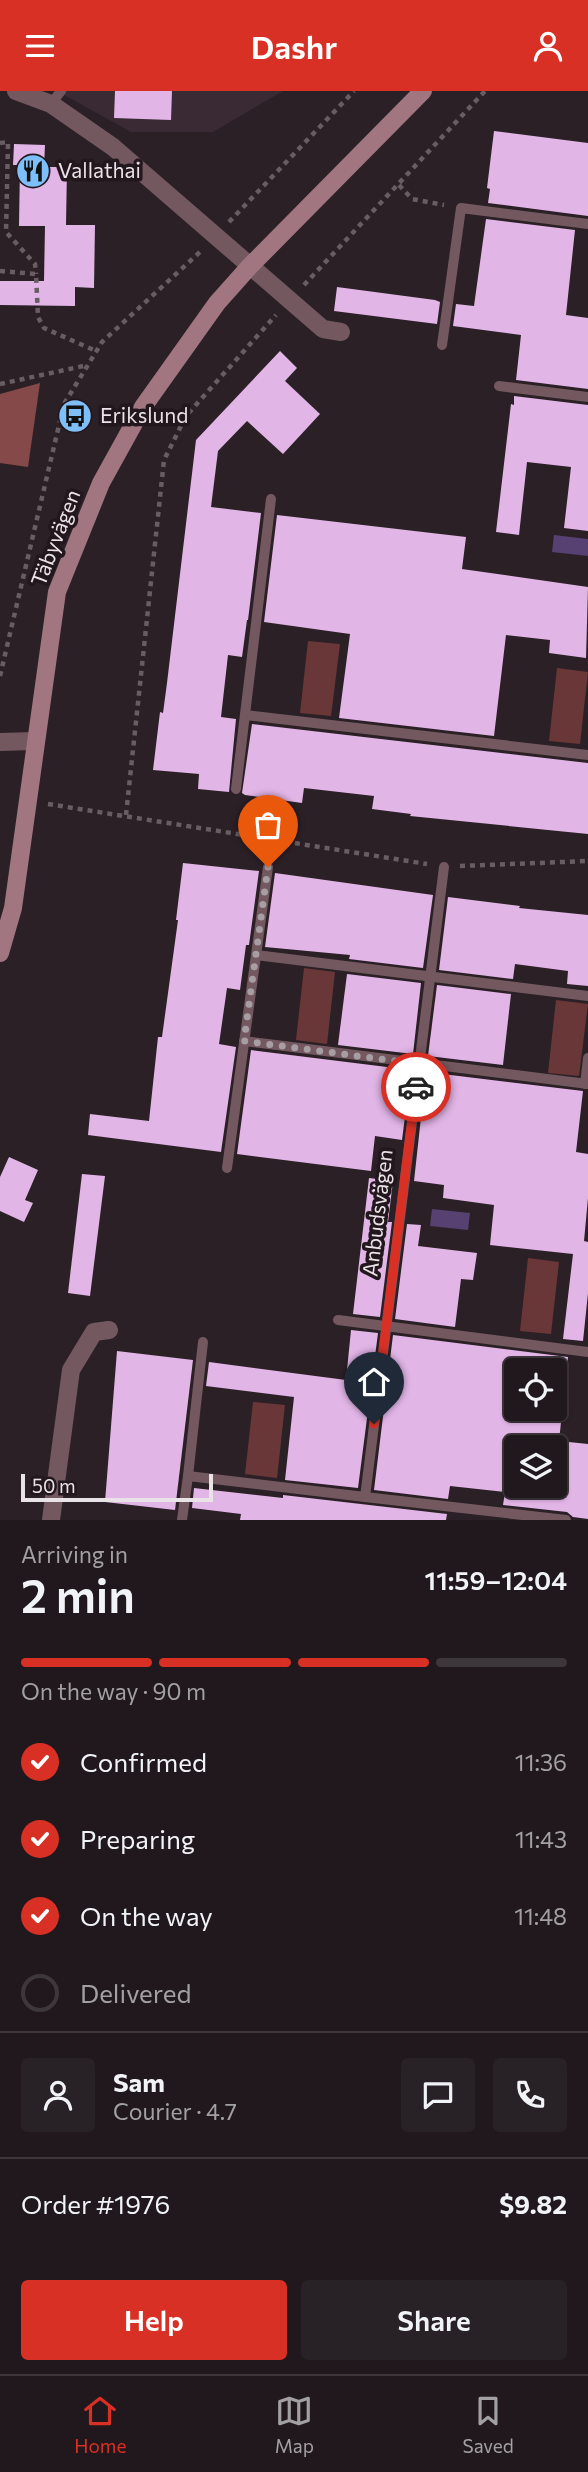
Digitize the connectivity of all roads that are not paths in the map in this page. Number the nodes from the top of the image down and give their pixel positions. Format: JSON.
{"nodes":[{"id":1,"x":16,"y":91,"type":"edge"},
{"id":2,"x":423,"y":91,"type":"edge"},
{"id":3,"x":56,"y":97,"type":"edge"},
{"id":4,"x":588,"y":224,"type":"edge"},
{"id":5,"x":250,"y":266,"type":"junction"},
{"id":6,"x":341,"y":332,"type":"dead end"},
{"id":7,"x":442,"y":345,"type":"dead end"},
{"id":8,"x":499,"y":386,"type":"dead end"},
{"id":9,"x":588,"y":397,"type":"edge"},
{"id":10,"x":271,"y":499,"type":"dead end"},
{"id":11,"x":245,"y":715,"type":"junction"},
{"id":12,"x":35,"y":741,"type":"junction"},
{"id":13,"x":0,"y":742,"type":"edge"},
{"id":14,"x":588,"y":754,"type":"edge"},
{"id":15,"x":236,"y":789,"type":"dead end"},
{"id":16,"x":268,"y":867,"type":"dead end"},
{"id":17,"x":444,"y":867,"type":"road end"},
{"id":18,"x":0,"y":953,"type":"edge"},
{"id":19,"x":256,"y":955,"type":"junction"},
{"id":20,"x":430,"y":977,"type":"junction"},
{"id":21,"x":588,"y":996,"type":"edge"},
{"id":22,"x":244,"y":1041,"type":"junction"},
{"id":23,"x":588,"y":1058,"type":"edge"},
{"id":24,"x":419,"y":1064,"type":"junction"},
{"id":25,"x":587,"y":1084,"type":"edge"},
{"id":26,"x":227,"y":1168,"type":"dead end"},
{"id":27,"x":338,"y":1320,"type":"dead end"},
{"id":28,"x":387,"y":1326,"type":"junction"},
{"id":29,"x":109,"y":1330,"type":"dead end"},
{"id":30,"x":203,"y":1342,"type":"dead end"},
{"id":31,"x":588,"y":1352,"type":"edge"},
{"id":32,"x":188,"y":1476,"type":"junction"},
{"id":33,"x":365,"y":1497,"type":"junction"},
{"id":34,"x":51,"y":1520,"type":"edge"},
{"id":35,"x":183,"y":1520,"type":"edge"},
{"id":36,"x":566,"y":1520,"type":"edge"}],
"edges":[{"from":1,"to":3,"type":"street"},
{"from":2,"to":5,"type":"main road","name":"Täbyvägen"},
{"from":3,"to":5,"type":"street"},
{"from":4,"to":7,"type":"lane"},
{"from":5,"to":6,"type":"street"},
{"from":5,"to":12,"type":"main road","name":"Täbyvägen"},
{"from":8,"to":9,"type":"lane"},
{"from":10,"to":11,"type":"lane"},
{"from":11,"to":14,"type":"lane"},
{"from":11,"to":15,"type":"lane"},
{"from":12,"to":13,"type":"street"},
{"from":12,"to":18,"type":"main road","name":"Täbyvägen"},
{"from":16,"to":19,"type":"lane"},
{"from":17,"to":20,"type":"lane","name":"Anbudsvägen"},
{"from":19,"to":20,"type":"lane"},
{"from":19,"to":22,"type":"lane"},
{"from":20,"to":21,"type":"lane"},
{"from":20,"to":24,"type":"lane","name":"Anbudsvägen"},
{"from":22,"to":24,"type":"lane"},
{"from":22,"to":26,"type":"lane"},
{"from":23,"to":25,"type":"lane"},
{"from":24,"to":25,"type":"lane"},
{"from":24,"to":28,"type":"lane","name":"Anbudsvägen"},
{"from":27,"to":28,"type":"lane"},
{"from":28,"to":31,"type":"lane"},
{"from":28,"to":33,"type":"lane","name":"Anbudsvägen"},
{"from":29,"to":34,"type":"street"},
{"from":30,"to":32,"type":"lane"},
{"from":32,"to":33,"type":"lane"},
{"from":32,"to":35,"type":"lane"},
{"from":33,"to":36,"type":"lane"}]}
